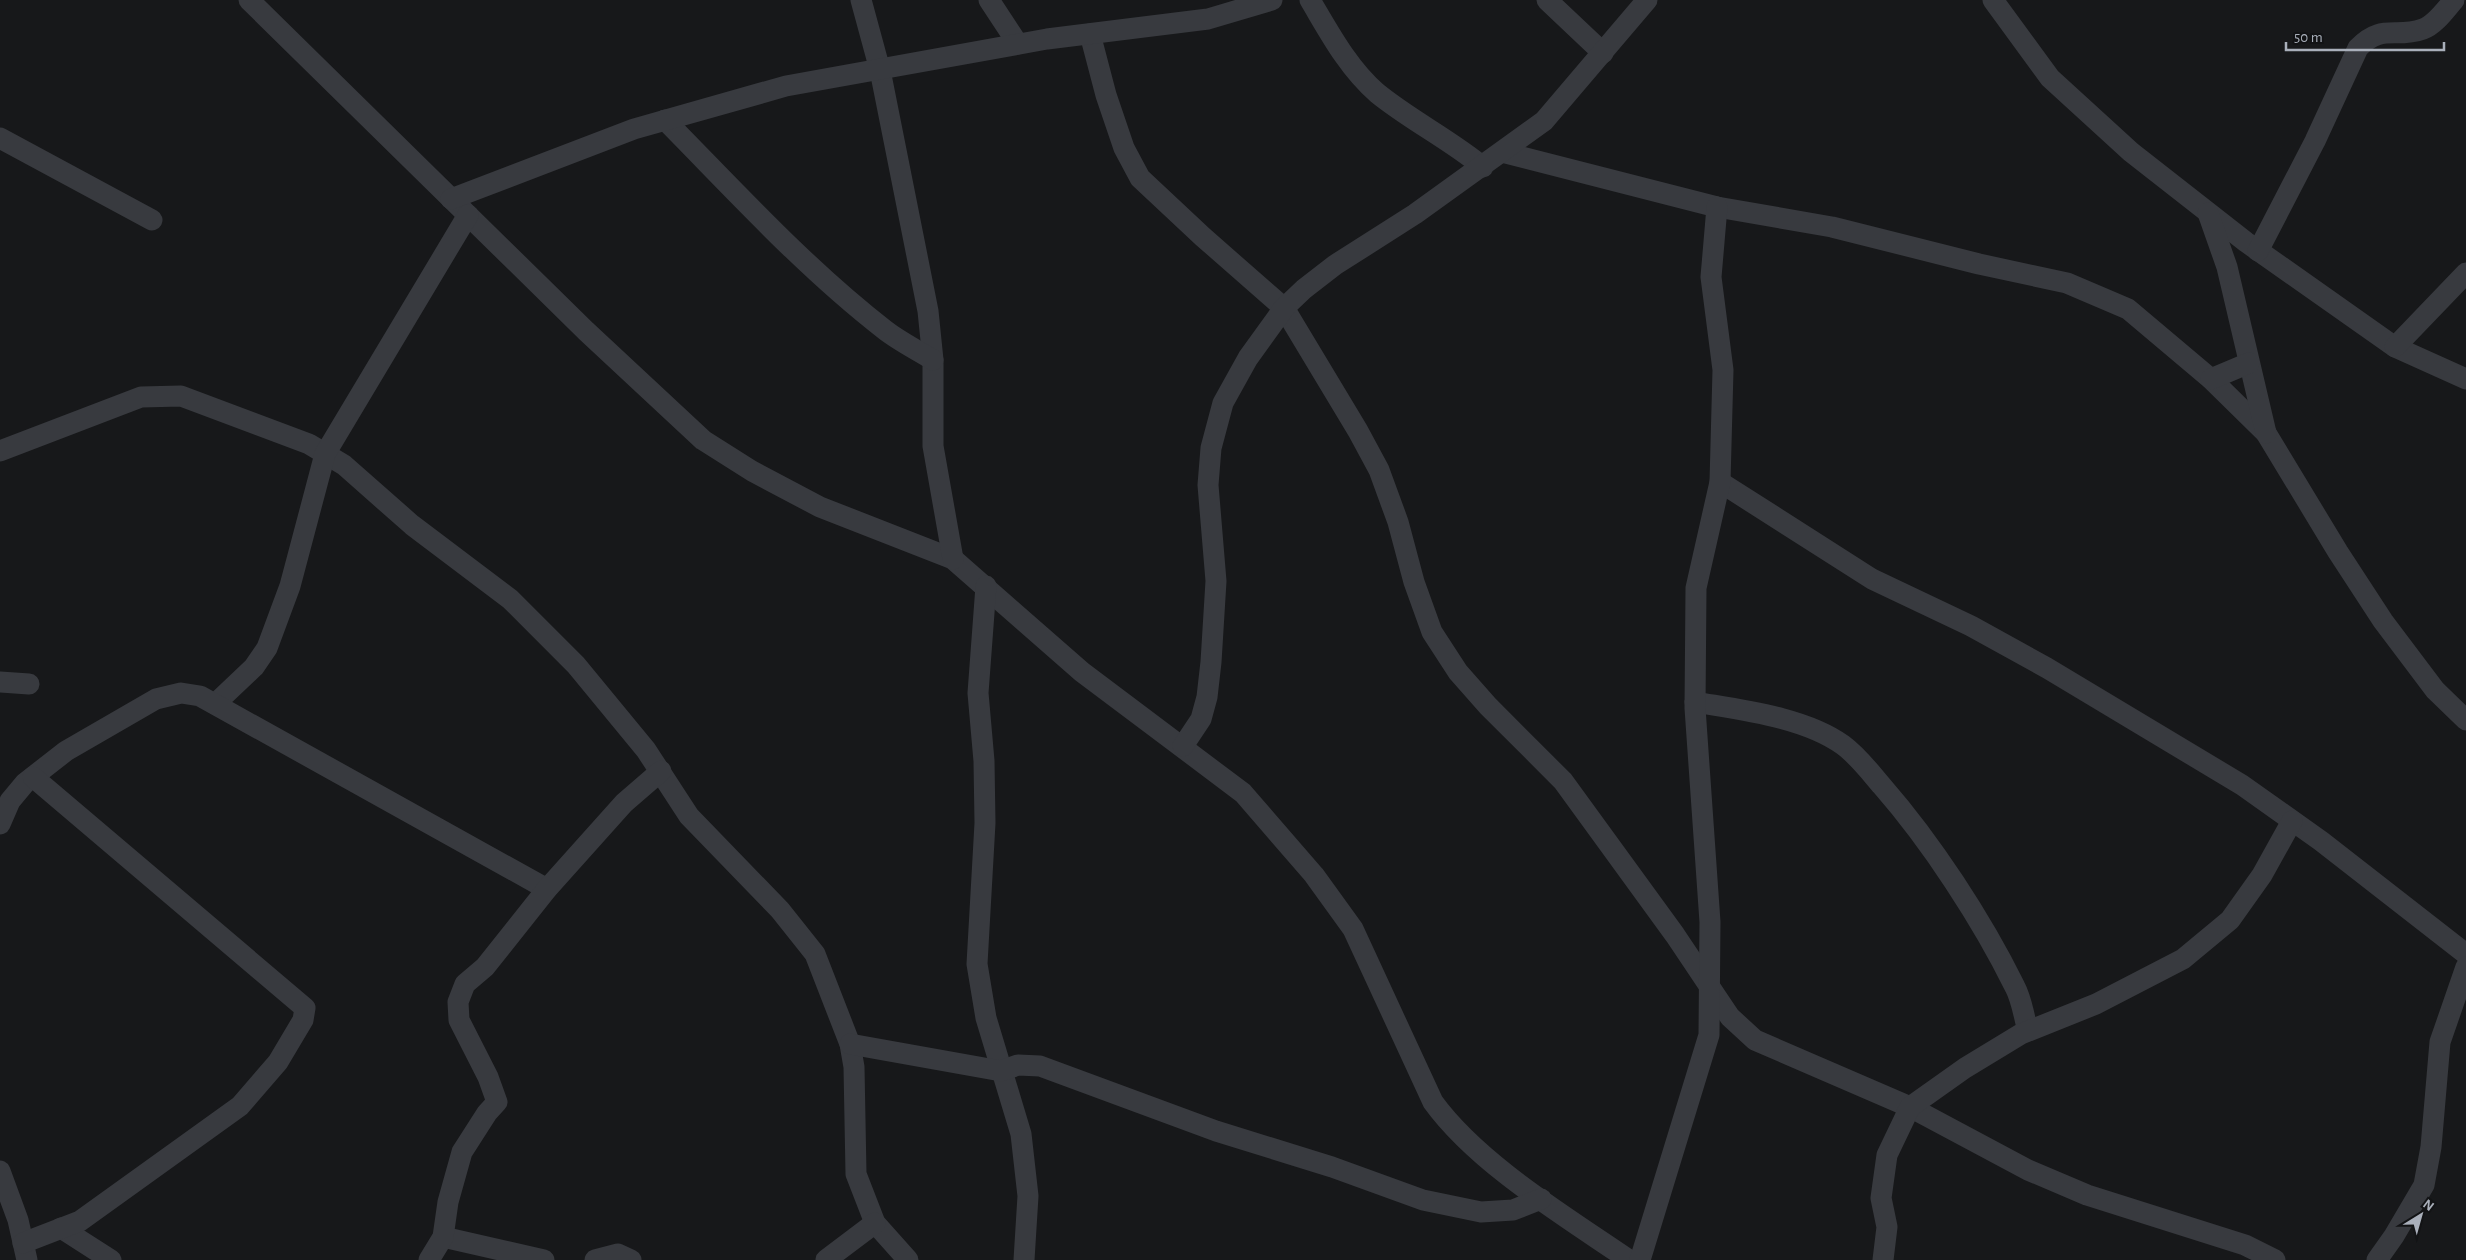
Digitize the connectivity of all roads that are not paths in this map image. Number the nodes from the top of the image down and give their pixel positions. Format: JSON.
{"nodes":[{"id":1,"x":249,"y":0,"type":"edge"},
{"id":2,"x":861,"y":0,"type":"edge"},
{"id":3,"x":989,"y":0,"type":"edge"},
{"id":4,"x":1272,"y":0,"type":"edge"},
{"id":5,"x":1310,"y":0,"type":"edge"},
{"id":6,"x":1547,"y":0,"type":"edge"},
{"id":7,"x":1647,"y":0,"type":"edge"},
{"id":8,"x":1993,"y":0,"type":"edge"},
{"id":9,"x":2454,"y":0,"type":"edge"},
{"id":10,"x":1090,"y":34,"type":"junction"},
{"id":11,"x":1018,"y":44,"type":"junction"},
{"id":12,"x":1603,"y":53,"type":"junction"},
{"id":13,"x":880,"y":70,"type":"junction"},
{"id":14,"x":665,"y":120,"type":"junction"},
{"id":15,"x":0,"y":138,"type":"edge"},
{"id":16,"x":1502,"y":152,"type":"junction"},
{"id":17,"x":1483,"y":167,"type":"junction"},
{"id":18,"x":450,"y":199,"type":"junction"},
{"id":19,"x":1717,"y":207,"type":"junction"},
{"id":20,"x":2208,"y":213,"type":"junction"},
{"id":21,"x":468,"y":215,"type":"junction"},
{"id":22,"x":152,"y":220,"type":"dead end"},
{"id":23,"x":2252,"y":246,"type":"junction"},
{"id":24,"x":2227,"y":266,"type":"junction"},
{"id":25,"x":2466,"y":273,"type":"edge"},
{"id":26,"x":1284,"y":308,"type":"junction"},
{"id":27,"x":2395,"y":347,"type":"junction"},
{"id":28,"x":932,"y":360,"type":"junction"},
{"id":29,"x":2249,"y":363,"type":"junction"},
{"id":30,"x":2212,"y":379,"type":"junction"},
{"id":31,"x":2466,"y":380,"type":"edge"},
{"id":32,"x":2266,"y":432,"type":"junction"},
{"id":33,"x":0,"y":451,"type":"edge"},
{"id":34,"x":325,"y":454,"type":"junction"},
{"id":35,"x":1720,"y":482,"type":"junction"},
{"id":36,"x":953,"y":559,"type":"junction"},
{"id":37,"x":986,"y":586,"type":"junction"},
{"id":38,"x":0,"y":682,"type":"edge"},
{"id":39,"x":29,"y":684,"type":"dead end"},
{"id":40,"x":1695,"y":702,"type":"junction"},
{"id":41,"x":214,"y":704,"type":"junction"},
{"id":42,"x":2466,"y":720,"type":"edge"},
{"id":43,"x":1182,"y":746,"type":"junction"},
{"id":44,"x":660,"y":771,"type":"junction"},
{"id":45,"x":33,"y":777,"type":"junction"},
{"id":46,"x":2292,"y":821,"type":"junction"},
{"id":47,"x":0,"y":824,"type":"edge"},
{"id":48,"x":547,"y":889,"type":"junction"},
{"id":49,"x":2466,"y":954,"type":"edge"},
{"id":50,"x":2466,"y":967,"type":"edge"},
{"id":51,"x":1711,"y":992,"type":"junction"},
{"id":52,"x":2028,"y":1031,"type":"junction"},
{"id":53,"x":850,"y":1044,"type":"junction"},
{"id":54,"x":1001,"y":1071,"type":"junction"},
{"id":55,"x":1910,"y":1107,"type":"junction"},
{"id":56,"x":0,"y":1171,"type":"edge"},
{"id":57,"x":1541,"y":1199,"type":"junction"},
{"id":58,"x":875,"y":1223,"type":"junction"},
{"id":59,"x":61,"y":1228,"type":"junction"},
{"id":60,"x":443,"y":1237,"type":"junction"},
{"id":61,"x":25,"y":1252,"type":"edge"},
{"id":62,"x":111,"y":1260,"type":"edge"},
{"id":63,"x":429,"y":1260,"type":"edge"},
{"id":64,"x":544,"y":1260,"type":"edge"},
{"id":65,"x":595,"y":1260,"type":"edge"},
{"id":66,"x":631,"y":1260,"type":"edge"},
{"id":67,"x":826,"y":1260,"type":"edge"},
{"id":68,"x":908,"y":1260,"type":"edge"},
{"id":69,"x":1024,"y":1260,"type":"edge"},
{"id":70,"x":1629,"y":1260,"type":"edge"},
{"id":71,"x":1640,"y":1260,"type":"edge"},
{"id":72,"x":1883,"y":1260,"type":"edge"},
{"id":73,"x":2275,"y":1260,"type":"edge"},
{"id":74,"x":2377,"y":1260,"type":"edge"}],
"edges":[{"from":1,"to":18,"type":"street"},
{"from":2,"to":13,"type":"street"},
{"from":3,"to":11,"type":"street"},
{"from":4,"to":10,"type":"street"},
{"from":5,"to":17,"type":"street"},
{"from":6,"to":12,"type":"street"},
{"from":7,"to":12,"type":"street"},
{"from":8,"to":20,"type":"street"},
{"from":9,"to":23,"type":"street"},
{"from":10,"to":11,"type":"street"},
{"from":10,"to":26,"type":"street"},
{"from":11,"to":13,"type":"street"},
{"from":12,"to":16,"type":"street"},
{"from":13,"to":14,"type":"street"},
{"from":13,"to":28,"type":"street"},
{"from":14,"to":18,"type":"street"},
{"from":14,"to":28,"type":"street"},
{"from":15,"to":22,"type":"street"},
{"from":16,"to":17,"type":"street"},
{"from":16,"to":19,"type":"street"},
{"from":17,"to":26,"type":"street"},
{"from":18,"to":21,"type":"street"},
{"from":19,"to":30,"type":"street"},
{"from":19,"to":35,"type":"street"},
{"from":20,"to":23,"type":"street"},
{"from":20,"to":24,"type":"street"},
{"from":21,"to":34,"type":"street"},
{"from":21,"to":36,"type":"street"},
{"from":23,"to":24,"type":"street"},
{"from":23,"to":27,"type":"street"},
{"from":24,"to":29,"type":"street"},
{"from":25,"to":27,"type":"street"},
{"from":26,"to":43,"type":"street"},
{"from":26,"to":51,"type":"street"},
{"from":27,"to":31,"type":"street"},
{"from":28,"to":36,"type":"street"},
{"from":29,"to":30,"type":"street"},
{"from":29,"to":32,"type":"street"},
{"from":30,"to":32,"type":"street"},
{"from":32,"to":42,"type":"street"},
{"from":33,"to":34,"type":"street"},
{"from":34,"to":41,"type":"street"},
{"from":34,"to":44,"type":"street"},
{"from":35,"to":40,"type":"street"},
{"from":35,"to":46,"type":"street"},
{"from":36,"to":37,"type":"street"},
{"from":37,"to":43,"type":"street"},
{"from":37,"to":54,"type":"street"},
{"from":38,"to":39,"type":"street"},
{"from":40,"to":51,"type":"street"},
{"from":40,"to":52,"type":"street"},
{"from":41,"to":45,"type":"street"},
{"from":41,"to":48,"type":"street"},
{"from":43,"to":57,"type":"street"},
{"from":44,"to":48,"type":"street"},
{"from":44,"to":53,"type":"street"},
{"from":45,"to":47,"type":"street"},
{"from":45,"to":59,"type":"street"},
{"from":46,"to":49,"type":"street"},
{"from":46,"to":52,"type":"street"},
{"from":48,"to":60,"type":"street"},
{"from":50,"to":74,"type":"street"},
{"from":51,"to":55,"type":"street"},
{"from":51,"to":71,"type":"street"},
{"from":52,"to":55,"type":"street"},
{"from":53,"to":54,"type":"street"},
{"from":53,"to":58,"type":"street"},
{"from":54,"to":57,"type":"street"},
{"from":54,"to":69,"type":"street"},
{"from":55,"to":72,"type":"street"},
{"from":55,"to":73,"type":"street"},
{"from":56,"to":61,"type":"street"},
{"from":57,"to":70,"type":"street"},
{"from":58,"to":67,"type":"street"},
{"from":58,"to":68,"type":"street"},
{"from":59,"to":61,"type":"street"},
{"from":59,"to":62,"type":"street"},
{"from":60,"to":63,"type":"street"},
{"from":60,"to":64,"type":"street"},
{"from":65,"to":66,"type":"street"}]}
